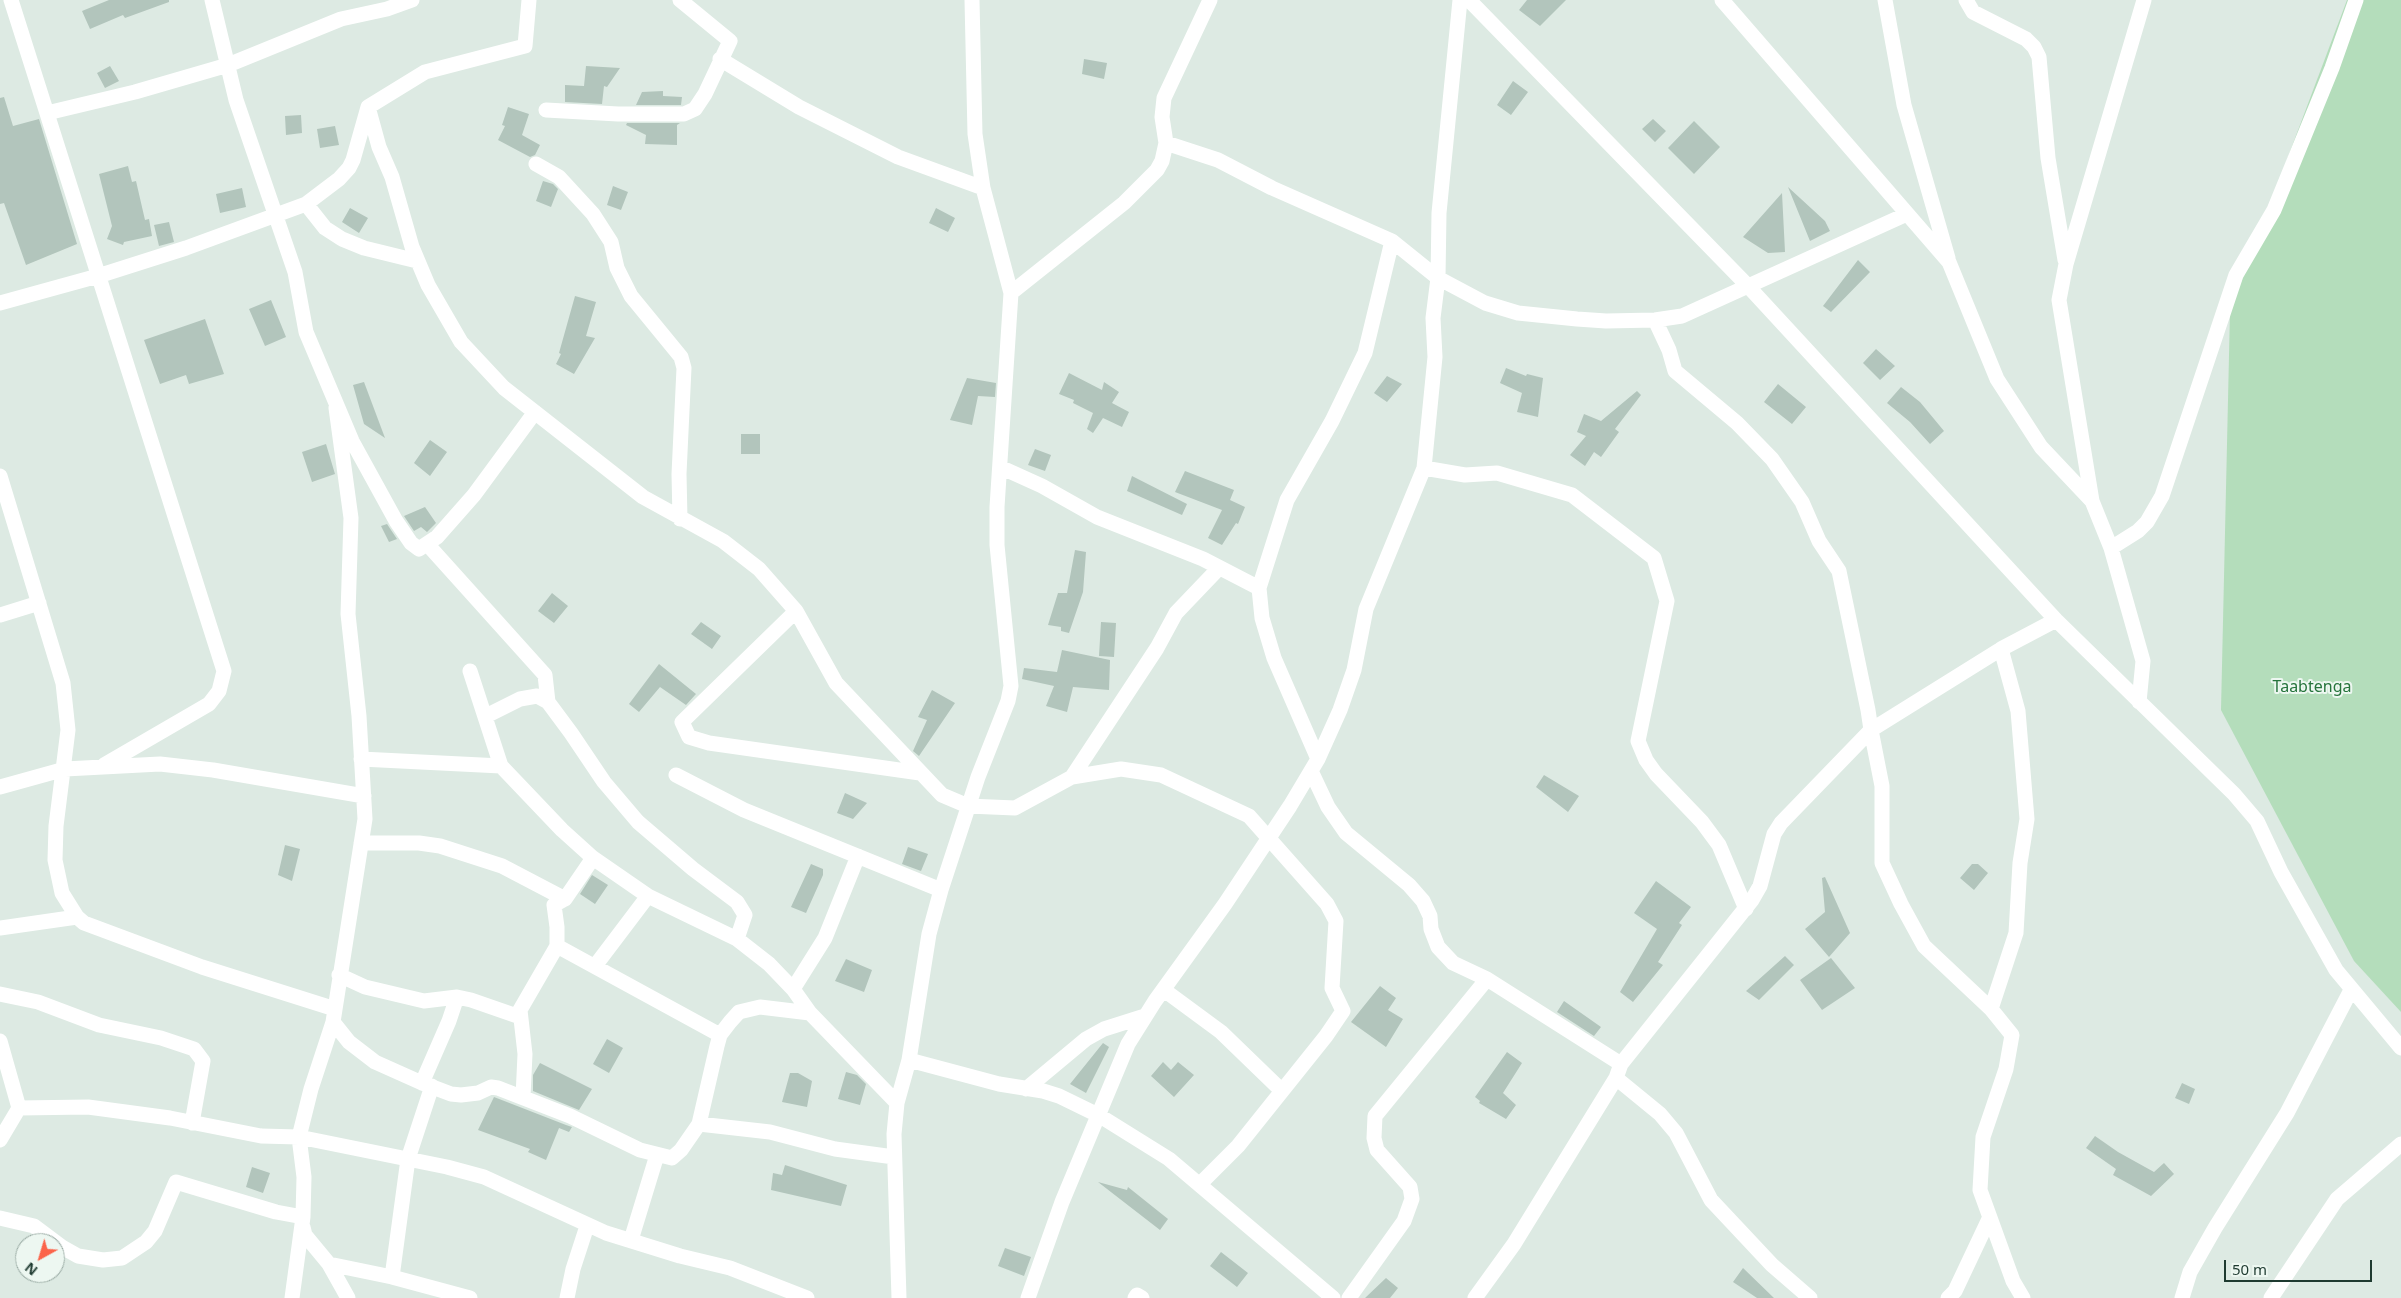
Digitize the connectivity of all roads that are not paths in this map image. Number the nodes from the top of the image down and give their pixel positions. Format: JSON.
{"nodes":[{"id":1,"x":10,"y":0,"type":"edge"},
{"id":2,"x":212,"y":0,"type":"edge"},
{"id":3,"x":412,"y":0,"type":"edge"},
{"id":4,"x":529,"y":0,"type":"edge"},
{"id":5,"x":680,"y":0,"type":"edge"},
{"id":6,"x":972,"y":0,"type":"edge"},
{"id":7,"x":1210,"y":0,"type":"edge"},
{"id":8,"x":1460,"y":0,"type":"edge"},
{"id":9,"x":1469,"y":0,"type":"edge"},
{"id":10,"x":1722,"y":0,"type":"edge"},
{"id":11,"x":1885,"y":0,"type":"edge"},
{"id":12,"x":1966,"y":0,"type":"edge"},
{"id":13,"x":2144,"y":0,"type":"edge"},
{"id":14,"x":2356,"y":0,"type":"edge"},
{"id":15,"x":720,"y":59,"type":"junction"},
{"id":16,"x":228,"y":65,"type":"junction"},
{"id":17,"x":368,"y":107,"type":"junction"},
{"id":18,"x":546,"y":110,"type":"dead end"},
{"id":19,"x":47,"y":113,"type":"junction"},
{"id":20,"x":1166,"y":143,"type":"junction"},
{"id":21,"x":536,"y":164,"type":"dead end"},
{"id":22,"x":982,"y":188,"type":"junction"},
{"id":23,"x":306,"y":204,"type":"junction"},
{"id":24,"x":1907,"y":214,"type":"junction"},
{"id":25,"x":277,"y":215,"type":"junction"},
{"id":26,"x":1392,"y":241,"type":"junction"},
{"id":27,"x":417,"y":261,"type":"junction"},
{"id":28,"x":1949,"y":262,"type":"junction"},
{"id":29,"x":2066,"y":264,"type":"junction"},
{"id":30,"x":98,"y":276,"type":"junction"},
{"id":31,"x":1438,"y":278,"type":"junction"},
{"id":32,"x":1747,"y":285,"type":"junction"},
{"id":33,"x":1011,"y":293,"type":"junction"},
{"id":34,"x":0,"y":303,"type":"edge"},
{"id":35,"x":1655,"y":320,"type":"junction"},
{"id":36,"x":336,"y":408,"type":"junction"},
{"id":37,"x":535,"y":412,"type":"junction"},
{"id":38,"x":1000,"y":467,"type":"junction"},
{"id":39,"x":1424,"y":468,"type":"junction"},
{"id":40,"x":0,"y":476,"type":"edge"},
{"id":41,"x":2092,"y":501,"type":"junction"},
{"id":42,"x":680,"y":519,"type":"junction"},
{"id":43,"x":428,"y":545,"type":"junction"},
{"id":44,"x":2111,"y":548,"type":"junction"},
{"id":45,"x":1219,"y":568,"type":"junction"},
{"id":46,"x":1259,"y":588,"type":"junction"},
{"id":47,"x":39,"y":603,"type":"junction"},
{"id":48,"x":796,"y":611,"type":"junction"},
{"id":49,"x":0,"y":615,"type":"edge"},
{"id":50,"x":2056,"y":620,"type":"junction"},
{"id":51,"x":2001,"y":649,"type":"junction"},
{"id":52,"x":470,"y":671,"type":"dead end"},
{"id":53,"x":548,"y":702,"type":"junction"},
{"id":54,"x":2140,"y":702,"type":"junction"},
{"id":55,"x":486,"y":716,"type":"junction"},
{"id":56,"x":1870,"y":730,"type":"junction"},
{"id":57,"x":361,"y":759,"type":"junction"},
{"id":58,"x":104,"y":765,"type":"junction"},
{"id":59,"x":1314,"y":765,"type":"junction"},
{"id":60,"x":501,"y":766,"type":"junction"},
{"id":61,"x":65,"y":769,"type":"junction"},
{"id":62,"x":920,"y":774,"type":"junction"},
{"id":63,"x":676,"y":775,"type":"dead end"},
{"id":64,"x":1072,"y":777,"type":"junction"},
{"id":65,"x":0,"y":787,"type":"edge"},
{"id":66,"x":364,"y":796,"type":"junction"},
{"id":67,"x":968,"y":806,"type":"junction"},
{"id":68,"x":1268,"y":838,"type":"junction"},
{"id":69,"x":361,"y":842,"type":"junction"},
{"id":70,"x":858,"y":856,"type":"junction"},
{"id":71,"x":593,"y":858,"type":"junction"},
{"id":72,"x":941,"y":890,"type":"junction"},
{"id":73,"x":648,"y":896,"type":"junction"},
{"id":74,"x":565,"y":899,"type":"junction"},
{"id":75,"x":1746,"y":909,"type":"junction"},
{"id":76,"x":77,"y":917,"type":"junction"},
{"id":77,"x":0,"y":928,"type":"edge"},
{"id":78,"x":737,"y":938,"type":"junction"},
{"id":79,"x":556,"y":946,"type":"junction"},
{"id":80,"x":595,"y":966,"type":"junction"},
{"id":81,"x":339,"y":975,"type":"junction"},
{"id":82,"x":1487,"y":978,"type":"junction"},
{"id":83,"x":793,"y":988,"type":"junction"},
{"id":84,"x":1164,"y":990,"type":"junction"},
{"id":85,"x":2350,"y":990,"type":"junction"},
{"id":86,"x":0,"y":994,"type":"edge"},
{"id":87,"x":457,"y":997,"type":"junction"},
{"id":88,"x":1991,"y":1009,"type":"junction"},
{"id":89,"x":810,"y":1013,"type":"junction"},
{"id":90,"x":334,"y":1015,"type":"junction"},
{"id":91,"x":1145,"y":1016,"type":"junction"},
{"id":92,"x":520,"y":1017,"type":"junction"},
{"id":93,"x":720,"y":1035,"type":"junction"},
{"id":94,"x":0,"y":1041,"type":"edge"},
{"id":95,"x":2401,"y":1048,"type":"edge"},
{"id":96,"x":909,"y":1060,"type":"junction"},
{"id":97,"x":1621,"y":1064,"type":"junction"},
{"id":98,"x":1616,"y":1078,"type":"junction"},
{"id":99,"x":427,"y":1084,"type":"junction"},
{"id":100,"x":1026,"y":1089,"type":"junction"},
{"id":101,"x":1282,"y":1091,"type":"junction"},
{"id":102,"x":523,"y":1097,"type":"junction"},
{"id":103,"x":897,"y":1102,"type":"junction"},
{"id":104,"x":18,"y":1108,"type":"junction"},
{"id":105,"x":1100,"y":1116,"type":"junction"},
{"id":106,"x":192,"y":1124,"type":"junction"},
{"id":107,"x":699,"y":1124,"type":"junction"},
{"id":108,"x":299,"y":1137,"type":"junction"},
{"id":109,"x":0,"y":1140,"type":"edge"},
{"id":110,"x":2401,"y":1144,"type":"edge"},
{"id":111,"x":657,"y":1155,"type":"junction"},
{"id":112,"x":894,"y":1157,"type":"junction"},
{"id":113,"x":408,"y":1159,"type":"junction"},
{"id":114,"x":1200,"y":1184,"type":"junction"},
{"id":115,"x":0,"y":1218,"type":"edge"},
{"id":116,"x":1989,"y":1220,"type":"junction"},
{"id":117,"x":303,"y":1222,"type":"junction"},
{"id":118,"x":587,"y":1226,"type":"junction"},
{"id":119,"x":631,"y":1240,"type":"junction"},
{"id":120,"x":329,"y":1264,"type":"junction"},
{"id":121,"x":392,"y":1277,"type":"junction"},
{"id":122,"x":292,"y":1298,"type":"edge"},
{"id":123,"x":348,"y":1298,"type":"edge"},
{"id":124,"x":470,"y":1298,"type":"edge"},
{"id":125,"x":568,"y":1298,"type":"edge"},
{"id":126,"x":807,"y":1298,"type":"edge"},
{"id":127,"x":899,"y":1298,"type":"edge"},
{"id":128,"x":1028,"y":1298,"type":"edge"},
{"id":129,"x":1135,"y":1298,"type":"edge"},
{"id":130,"x":1142,"y":1298,"type":"edge"},
{"id":131,"x":1333,"y":1298,"type":"edge"},
{"id":132,"x":1349,"y":1298,"type":"edge"},
{"id":133,"x":1475,"y":1298,"type":"edge"},
{"id":134,"x":1810,"y":1298,"type":"edge"},
{"id":135,"x":1948,"y":1298,"type":"edge"},
{"id":136,"x":2023,"y":1298,"type":"edge"},
{"id":137,"x":2182,"y":1298,"type":"edge"},
{"id":138,"x":2271,"y":1298,"type":"edge"}],
"edges":[{"from":1,"to":19,"type":"street"},
{"from":2,"to":16,"type":"street"},
{"from":3,"to":16,"type":"street"},
{"from":4,"to":17,"type":"street"},
{"from":5,"to":15,"type":"street"},
{"from":6,"to":22,"type":"street"},
{"from":7,"to":20,"type":"street"},
{"from":8,"to":31,"type":"street"},
{"from":9,"to":32,"type":"street"},
{"from":10,"to":24,"type":"street"},
{"from":11,"to":28,"type":"street"},
{"from":12,"to":29,"type":"street"},
{"from":13,"to":29,"type":"street"},
{"from":14,"to":44,"type":"street"},
{"from":15,"to":18,"type":"street"},
{"from":15,"to":22,"type":"street"},
{"from":16,"to":19,"type":"street"},
{"from":16,"to":25,"type":"street"},
{"from":17,"to":23,"type":"street"},
{"from":17,"to":27,"type":"street"},
{"from":19,"to":30,"type":"street"},
{"from":20,"to":26,"type":"street"},
{"from":20,"to":33,"type":"street"},
{"from":21,"to":42,"type":"street"},
{"from":22,"to":33,"type":"street"},
{"from":23,"to":25,"type":"street"},
{"from":23,"to":27,"type":"street"},
{"from":24,"to":28,"type":"street"},
{"from":24,"to":32,"type":"street"},
{"from":25,"to":30,"type":"street"},
{"from":25,"to":36,"type":"street"},
{"from":26,"to":31,"type":"street"},
{"from":26,"to":46,"type":"street"},
{"from":27,"to":37,"type":"street"},
{"from":28,"to":41,"type":"street"},
{"from":29,"to":41,"type":"street"},
{"from":30,"to":34,"type":"street"},
{"from":30,"to":58,"type":"street"},
{"from":31,"to":35,"type":"street"},
{"from":31,"to":39,"type":"street"},
{"from":32,"to":35,"type":"street"},
{"from":32,"to":50,"type":"street"},
{"from":33,"to":38,"type":"street"},
{"from":35,"to":56,"type":"street"},
{"from":36,"to":43,"type":"street"},
{"from":36,"to":57,"type":"street"},
{"from":37,"to":42,"type":"street"},
{"from":37,"to":43,"type":"street"},
{"from":38,"to":45,"type":"street"},
{"from":38,"to":67,"type":"street"},
{"from":39,"to":59,"type":"street"},
{"from":39,"to":75,"type":"street"},
{"from":40,"to":47,"type":"street"},
{"from":41,"to":44,"type":"street"},
{"from":42,"to":48,"type":"street"},
{"from":43,"to":53,"type":"street"},
{"from":44,"to":54,"type":"street"},
{"from":45,"to":46,"type":"street"},
{"from":45,"to":64,"type":"street"},
{"from":46,"to":59,"type":"street"},
{"from":47,"to":49,"type":"street"},
{"from":47,"to":61,"type":"street"},
{"from":48,"to":62,"type":"street"},
{"from":48,"to":62,"type":"street"},
{"from":50,"to":51,"type":"street"},
{"from":50,"to":54,"type":"street"},
{"from":51,"to":56,"type":"street"},
{"from":51,"to":88,"type":"street"},
{"from":52,"to":55,"type":"street"},
{"from":53,"to":55,"type":"street"},
{"from":53,"to":78,"type":"street"},
{"from":54,"to":85,"type":"street"},
{"from":55,"to":60,"type":"street"},
{"from":56,"to":75,"type":"street"},
{"from":56,"to":88,"type":"street"},
{"from":57,"to":60,"type":"street"},
{"from":57,"to":66,"type":"street"},
{"from":58,"to":61,"type":"street"},
{"from":58,"to":66,"type":"street"},
{"from":59,"to":68,"type":"street"},
{"from":59,"to":82,"type":"street"},
{"from":60,"to":71,"type":"street"},
{"from":61,"to":65,"type":"street"},
{"from":61,"to":76,"type":"street"},
{"from":62,"to":67,"type":"street"},
{"from":63,"to":70,"type":"street"},
{"from":64,"to":67,"type":"street"},
{"from":64,"to":68,"type":"street"},
{"from":66,"to":69,"type":"street"},
{"from":67,"to":72,"type":"street"},
{"from":68,"to":84,"type":"street"},
{"from":68,"to":101,"type":"street"},
{"from":69,"to":74,"type":"street"},
{"from":69,"to":81,"type":"street"},
{"from":70,"to":72,"type":"street"},
{"from":70,"to":83,"type":"street"},
{"from":71,"to":73,"type":"street"},
{"from":71,"to":74,"type":"street"},
{"from":72,"to":96,"type":"street"},
{"from":73,"to":78,"type":"street"},
{"from":73,"to":80,"type":"street"},
{"from":74,"to":79,"type":"street"},
{"from":75,"to":97,"type":"street"},
{"from":76,"to":77,"type":"street"},
{"from":76,"to":90,"type":"street"},
{"from":78,"to":83,"type":"street"},
{"from":79,"to":80,"type":"street"},
{"from":79,"to":92,"type":"street"},
{"from":80,"to":93,"type":"street"},
{"from":81,"to":87,"type":"street"},
{"from":81,"to":90,"type":"street"},
{"from":82,"to":97,"type":"street"},
{"from":82,"to":132,"type":"street"},
{"from":83,"to":89,"type":"street"},
{"from":84,"to":91,"type":"street"},
{"from":84,"to":101,"type":"street"},
{"from":85,"to":95,"type":"street"},
{"from":85,"to":137,"type":"street"},
{"from":86,"to":106,"type":"street"},
{"from":87,"to":92,"type":"street"},
{"from":87,"to":99,"type":"street"},
{"from":88,"to":116,"type":"street"},
{"from":89,"to":93,"type":"street"},
{"from":89,"to":103,"type":"street"},
{"from":90,"to":99,"type":"street"},
{"from":90,"to":108,"type":"street"},
{"from":91,"to":100,"type":"street"},
{"from":91,"to":105,"type":"street"},
{"from":92,"to":102,"type":"street"},
{"from":93,"to":107,"type":"street"},
{"from":94,"to":104,"type":"street"},
{"from":96,"to":100,"type":"street"},
{"from":96,"to":103,"type":"street"},
{"from":97,"to":98,"type":"street"},
{"from":98,"to":133,"type":"street"},
{"from":98,"to":134,"type":"street"},
{"from":99,"to":102,"type":"street"},
{"from":99,"to":113,"type":"street"},
{"from":100,"to":105,"type":"street"},
{"from":101,"to":114,"type":"street"},
{"from":102,"to":111,"type":"street"},
{"from":103,"to":112,"type":"street"},
{"from":104,"to":106,"type":"street"},
{"from":104,"to":109,"type":"street"},
{"from":105,"to":114,"type":"street"},
{"from":105,"to":128,"type":"street"},
{"from":106,"to":108,"type":"street"},
{"from":107,"to":111,"type":"street"},
{"from":107,"to":112,"type":"street"},
{"from":108,"to":113,"type":"street"},
{"from":108,"to":117,"type":"street"},
{"from":110,"to":138,"type":"street"},
{"from":111,"to":119,"type":"street"},
{"from":112,"to":127,"type":"street"},
{"from":113,"to":118,"type":"street"},
{"from":113,"to":121,"type":"street"},
{"from":114,"to":131,"type":"street"},
{"from":115,"to":117,"type":"street"},
{"from":116,"to":135,"type":"street"},
{"from":116,"to":136,"type":"street"},
{"from":117,"to":120,"type":"street"},
{"from":117,"to":122,"type":"street"},
{"from":118,"to":119,"type":"street"},
{"from":118,"to":125,"type":"street"},
{"from":119,"to":126,"type":"street"},
{"from":120,"to":121,"type":"street"},
{"from":120,"to":123,"type":"street"},
{"from":121,"to":124,"type":"street"},
{"from":129,"to":130,"type":"street"}]}
